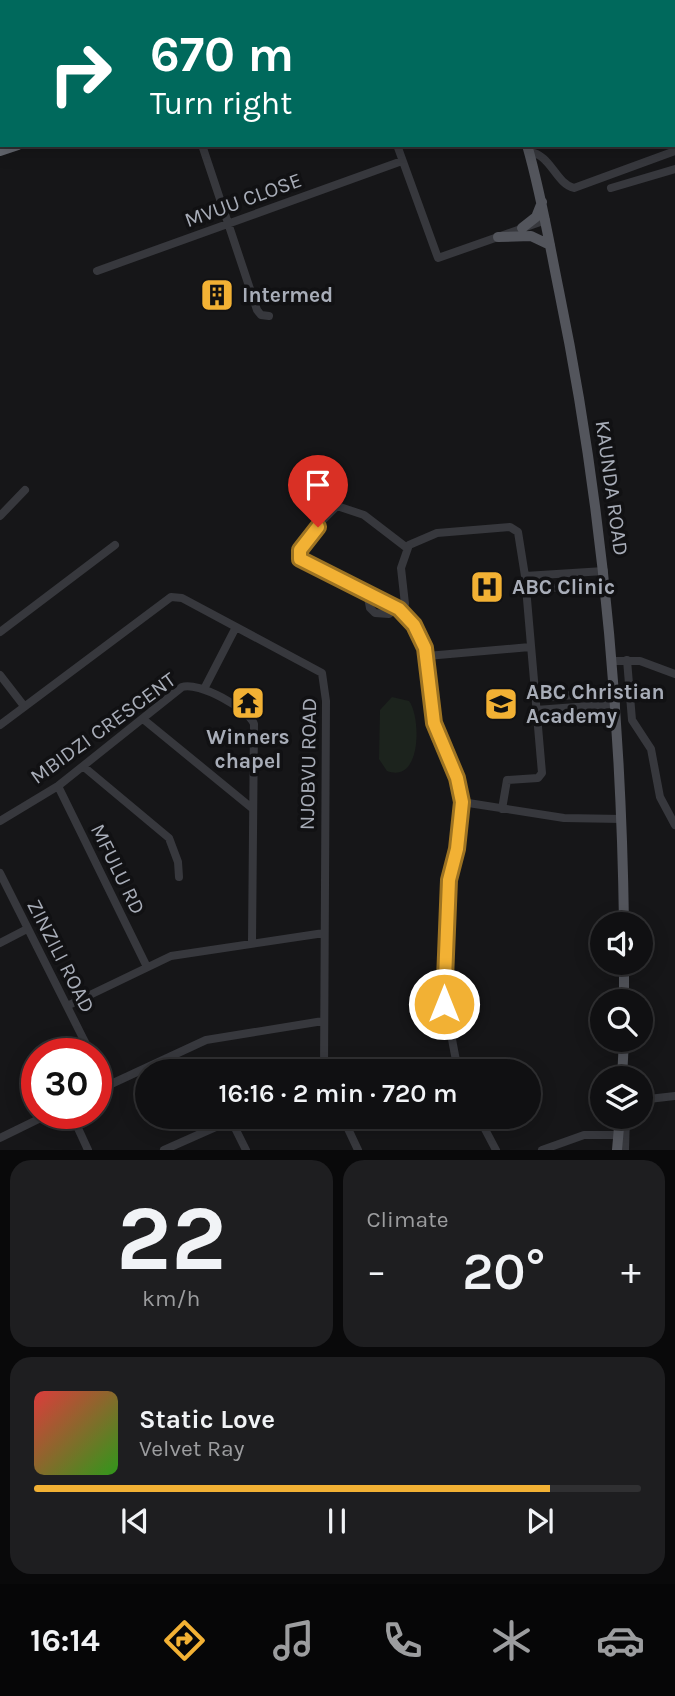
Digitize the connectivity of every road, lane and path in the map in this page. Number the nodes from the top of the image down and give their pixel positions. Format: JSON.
{"nodes":[{"id":1,"x":203,"y":147,"type":"edge"},
{"id":2,"x":398,"y":147,"type":"edge"},
{"id":3,"x":528,"y":149,"type":"edge"},
{"id":4,"x":675,"y":151,"type":"edge"},
{"id":5,"x":402,"y":161,"type":"junction"},
{"id":6,"x":675,"y":169,"type":"edge"},
{"id":7,"x":611,"y":188,"type":"dead end"},
{"id":8,"x":542,"y":202,"type":"junction"},
{"id":9,"x":546,"y":220,"type":"junction"},
{"id":10,"x":227,"y":225,"type":"junction"},
{"id":11,"x":522,"y":228,"type":"junction"},
{"id":12,"x":498,"y":237,"type":"junction"},
{"id":13,"x":550,"y":246,"type":"junction"},
{"id":14,"x":97,"y":271,"type":"dead end"},
{"id":15,"x":269,"y":316,"type":"dead end"},
{"id":16,"x":25,"y":490,"type":"dead end"},
{"id":17,"x":0,"y":516,"type":"edge"},
{"id":18,"x":115,"y":545,"type":"dead end"},
{"id":19,"x":407,"y":548,"type":"junction"},
{"id":20,"x":604,"y":571,"type":"junction"},
{"id":21,"x":525,"y":576,"type":"junction"},
{"id":22,"x":605,"y":584,"type":"junction"},
{"id":23,"x":526,"y":590,"type":"junction"},
{"id":24,"x":367,"y":592,"type":"junction"},
{"id":25,"x":398,"y":609,"type":"junction"},
{"id":26,"x":236,"y":627,"type":"junction"},
{"id":27,"x":0,"y":632,"type":"edge"},
{"id":28,"x":530,"y":647,"type":"junction"},
{"id":29,"x":427,"y":656,"type":"junction"},
{"id":30,"x":627,"y":660,"type":"junction"},
{"id":31,"x":612,"y":661,"type":"junction"},
{"id":32,"x":675,"y":674,"type":"edge"},
{"id":33,"x":0,"y":675,"type":"edge"},
{"id":34,"x":204,"y":690,"type":"junction"},
{"id":35,"x":615,"y":692,"type":"junction"},
{"id":36,"x":535,"y":698,"type":"junction"},
{"id":37,"x":616,"y":704,"type":"junction"},
{"id":38,"x":24,"y":706,"type":"junction"},
{"id":39,"x":536,"y":710,"type":"junction"},
{"id":40,"x":143,"y":719,"type":"junction"},
{"id":41,"x":0,"y":725,"type":"edge"},
{"id":42,"x":84,"y":767,"type":"junction"},
{"id":43,"x":58,"y":786,"type":"junction"},
{"id":44,"x":462,"y":802,"type":"junction"},
{"id":45,"x":253,"y":809,"type":"junction"},
{"id":46,"x":502,"y":809,"type":"junction"},
{"id":47,"x":622,"y":819,"type":"junction"},
{"id":48,"x":0,"y":821,"type":"edge"},
{"id":49,"x":675,"y":825,"type":"edge"},
{"id":50,"x":0,"y":873,"type":"edge"},
{"id":51,"x":178,"y":877,"type":"dead end"},
{"id":52,"x":624,"y":912,"type":"edge"},
{"id":53,"x":27,"y":929,"type":"junction"},
{"id":54,"x":324,"y":933,"type":"junction"},
{"id":55,"x":252,"y":942,"type":"junction"},
{"id":56,"x":0,"y":943,"type":"edge"},
{"id":57,"x":147,"y":967,"type":"junction"},
{"id":58,"x":67,"y":1006,"type":"junction"},
{"id":59,"x":323,"y":1021,"type":"junction"},
{"id":60,"x":83,"y":1038,"type":"edge"},
{"id":61,"x":324,"y":1059,"type":"edge"},
{"id":62,"x":456,"y":1059,"type":"edge"},
{"id":63,"x":112,"y":1084,"type":"edge"},
{"id":64,"x":675,"y":1096,"type":"edge"},
{"id":65,"x":653,"y":1099,"type":"edge"},
{"id":66,"x":21,"y":1128,"type":"edge"},
{"id":67,"x":78,"y":1129,"type":"edge"},
{"id":68,"x":348,"y":1129,"type":"edge"},
{"id":69,"x":485,"y":1129,"type":"edge"},
{"id":70,"x":619,"y":1129,"type":"edge"},
{"id":71,"x":626,"y":1129,"type":"edge"},
{"id":72,"x":618,"y":1135,"type":"junction"},
{"id":73,"x":0,"y":1138,"type":"edge"},
{"id":74,"x":546,"y":1149,"type":"edge"},
{"id":75,"x":88,"y":1150,"type":"edge"},
{"id":76,"x":164,"y":1150,"type":"edge"},
{"id":77,"x":246,"y":1150,"type":"edge"},
{"id":78,"x":358,"y":1150,"type":"edge"},
{"id":79,"x":496,"y":1150,"type":"edge"},
{"id":80,"x":617,"y":1150,"type":"edge"},
{"id":81,"x":625,"y":1150,"type":"edge"}],
"edges":[{"from":1,"to":10,"type":"street"},
{"from":2,"to":5,"type":"street"},
{"from":3,"to":4,"type":"street"},
{"from":3,"to":8,"type":"main road","name":"KAUNDA ROAD"},
{"from":5,"to":10,"type":"street","name":"MVUU CLOSE"},
{"from":5,"to":12,"type":"street"},
{"from":6,"to":7,"type":"street"},
{"from":8,"to":9,"type":"main road","name":"KAUNDA ROAD"},
{"from":8,"to":11,"type":"main road"},
{"from":9,"to":11,"type":"street"},
{"from":9,"to":13,"type":"main road","name":"KAUNDA ROAD"},
{"from":10,"to":14,"type":"street","name":"MVUU CLOSE"},
{"from":10,"to":15,"type":"street"},
{"from":11,"to":12,"type":"street"},
{"from":12,"to":13,"type":"main road"},
{"from":13,"to":20,"type":"main road","name":"KAUNDA ROAD"},
{"from":16,"to":17,"type":"street"},
{"from":18,"to":27,"type":"street"},
{"from":19,"to":21,"type":"street"},
{"from":19,"to":24,"type":"street"},
{"from":19,"to":25,"type":"street"},
{"from":20,"to":21,"type":"street"},
{"from":20,"to":22,"type":"main road","name":"KAUNDA ROAD"},
{"from":21,"to":23,"type":"street"},
{"from":22,"to":23,"type":"street"},
{"from":22,"to":31,"type":"main road","name":"KAUNDA ROAD"},
{"from":23,"to":28,"type":"street"},
{"from":24,"to":25,"type":"street"},
{"from":24,"to":25,"type":"street"},
{"from":25,"to":29,"type":"street"},
{"from":26,"to":34,"type":"street"},
{"from":26,"to":38,"type":"street","name":"NJOBVU ROAD"},
{"from":26,"to":54,"type":"street","name":"NJOBVU ROAD"},
{"from":28,"to":29,"type":"street"},
{"from":28,"to":36,"type":"street"},
{"from":29,"to":44,"type":"street"},
{"from":30,"to":31,"type":"street"},
{"from":30,"to":32,"type":"street"},
{"from":30,"to":49,"type":"street"},
{"from":31,"to":35,"type":"main road","name":"KAUNDA ROAD"},
{"from":33,"to":38,"type":"street"},
{"from":34,"to":40,"type":"street","name":"MBIDZI CRESCENT"},
{"from":34,"to":45,"type":"street","name":"MBIDZI CRESCENT"},
{"from":35,"to":36,"type":"street"},
{"from":35,"to":37,"type":"main road","name":"KAUNDA ROAD"},
{"from":36,"to":39,"type":"street"},
{"from":37,"to":39,"type":"street"},
{"from":37,"to":47,"type":"main road","name":"KAUNDA ROAD"},
{"from":38,"to":41,"type":"street","name":"NJOBVU ROAD"},
{"from":39,"to":46,"type":"street"},
{"from":40,"to":42,"type":"street","name":"MBIDZI CRESCENT"},
{"from":40,"to":45,"type":"street"},
{"from":42,"to":43,"type":"street","name":"MBIDZI CRESCENT"},
{"from":42,"to":51,"type":"street"},
{"from":43,"to":48,"type":"street","name":"MBIDZI CRESCENT"},
{"from":43,"to":57,"type":"street","name":"MFULU RD"},
{"from":44,"to":46,"type":"street"},
{"from":44,"to":62,"type":"street"},
{"from":45,"to":55,"type":"street","name":"MBIDZI CRESCENT"},
{"from":46,"to":47,"type":"street"},
{"from":47,"to":52,"type":"main road","name":"KAUNDA ROAD"},
{"from":50,"to":53,"type":"street","name":"ZINZILI ROAD"},
{"from":53,"to":56,"type":"street"},
{"from":53,"to":58,"type":"street","name":"ZINZILI ROAD"},
{"from":54,"to":55,"type":"street"},
{"from":54,"to":59,"type":"street","name":"NJOBVU ROAD"},
{"from":55,"to":57,"type":"street"},
{"from":57,"to":58,"type":"street"},
{"from":58,"to":60,"type":"street","name":"ZINZILI ROAD"},
{"from":59,"to":61,"type":"street","name":"NJOBVU ROAD"},
{"from":59,"to":63,"type":"street"},
{"from":64,"to":65,"type":"street"},
{"from":66,"to":73,"type":"street"},
{"from":67,"to":75,"type":"street"},
{"from":68,"to":78,"type":"street"},
{"from":69,"to":79,"type":"street"},
{"from":70,"to":72,"type":"main road"},
{"from":71,"to":81,"type":"street"},
{"from":72,"to":74,"type":"street"},
{"from":72,"to":80,"type":"main road"},
{"from":76,"to":77,"type":"street"}]}
